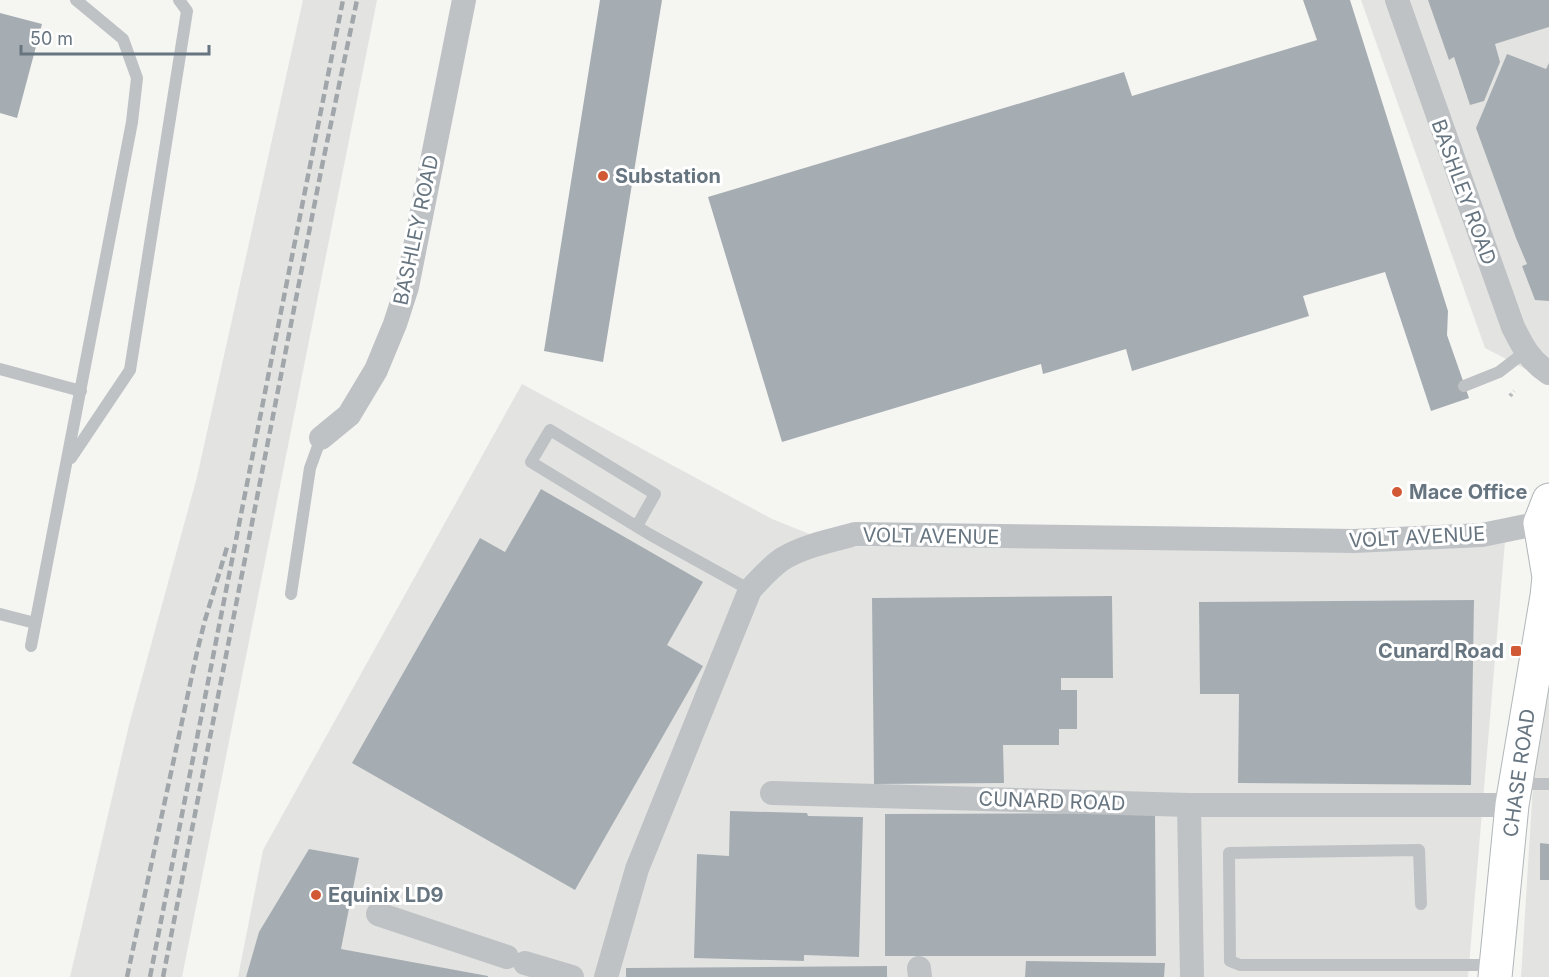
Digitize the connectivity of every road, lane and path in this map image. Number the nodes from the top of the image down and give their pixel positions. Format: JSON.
{"nodes":[{"id":1,"x":76,"y":0,"type":"edge"},
{"id":2,"x":179,"y":0,"type":"edge"},
{"id":3,"x":464,"y":0,"type":"edge"},
{"id":4,"x":1397,"y":0,"type":"edge"},
{"id":5,"x":1525,"y":352,"type":"junction"},
{"id":6,"x":0,"y":369,"type":"edge"},
{"id":7,"x":1549,"y":373,"type":"edge"},
{"id":8,"x":1464,"y":386,"type":"dead end"},
{"id":9,"x":81,"y":391,"type":"junction"},
{"id":10,"x":1514,"y":391,"type":"dead end"},
{"id":11,"x":1510,"y":396,"type":"dead end"},
{"id":12,"x":321,"y":438,"type":"joint"},
{"id":13,"x":67,"y":464,"type":"junction"},
{"id":14,"x":1545,"y":511,"type":"edge"},
{"id":15,"x":637,"y":526,"type":"junction"},
{"id":16,"x":750,"y":590,"type":"junction"},
{"id":17,"x":291,"y":594,"type":"dead end"},
{"id":18,"x":0,"y":614,"type":"edge"},
{"id":19,"x":35,"y":623,"type":"junction"},
{"id":20,"x":31,"y":646,"type":"dead end"},
{"id":21,"x":1549,"y":784,"type":"edge"},
{"id":22,"x":772,"y":793,"type":"dead end"},
{"id":23,"x":1514,"y":795,"type":"junction"},
{"id":24,"x":1188,"y":805,"type":"junction"},
{"id":25,"x":1421,"y":904,"type":"dead end"},
{"id":26,"x":378,"y":914,"type":"dead end"},
{"id":27,"x":1496,"y":971,"type":"edge"},
{"id":28,"x":572,"y":977,"type":"edge"},
{"id":29,"x":606,"y":977,"type":"edge"},
{"id":30,"x":1192,"y":977,"type":"edge"}],
"edges":[{"from":1,"to":9,"type":"lane"},
{"from":2,"to":13,"type":"lane"},
{"from":3,"to":12,"type":"street","name":"BASHLEY ROAD"},
{"from":4,"to":5,"type":"street","name":"BASHLEY ROAD"},
{"from":5,"to":7,"type":"street","name":"BASHLEY ROAD"},
{"from":5,"to":8,"type":"lane"},
{"from":6,"to":9,"type":"lane"},
{"from":9,"to":13,"type":"lane"},
{"from":10,"to":11,"type":"path"},
{"from":12,"to":17,"type":"lane"},
{"from":13,"to":19,"type":"lane"},
{"from":14,"to":16,"type":"street","name":"VOLT AVENUE"},
{"from":14,"to":23,"type":"street","name":"CHASE ROAD"},
{"from":15,"to":15,"type":"lane"},
{"from":15,"to":16,"type":"lane"},
{"from":16,"to":29,"type":"street","name":"VOLT AVENUE"},
{"from":18,"to":19,"type":"lane"},
{"from":19,"to":20,"type":"lane"},
{"from":21,"to":23,"type":"lane"},
{"from":22,"to":24,"type":"street","name":"CUNARD ROAD"},
{"from":23,"to":24,"type":"street","name":"CUNARD ROAD"},
{"from":23,"to":27,"type":"street","name":"CHASE ROAD"},
{"from":24,"to":30,"type":"street"},
{"from":25,"to":27,"type":"lane"},
{"from":26,"to":28,"type":"street"}]}
